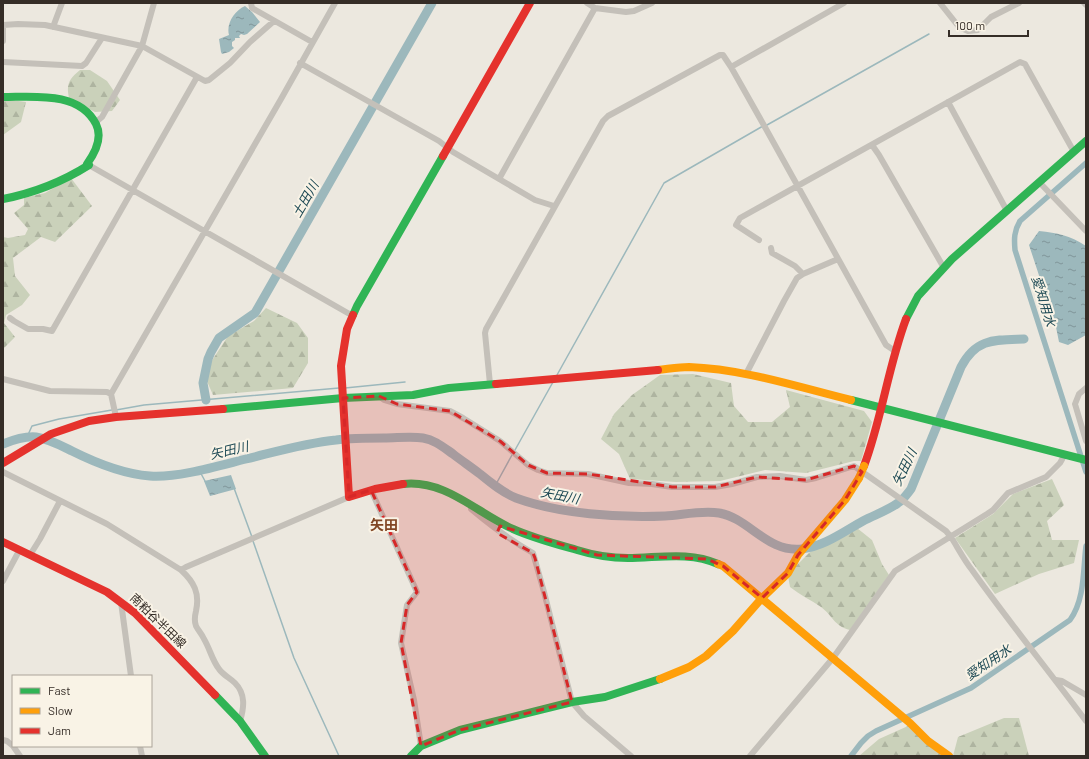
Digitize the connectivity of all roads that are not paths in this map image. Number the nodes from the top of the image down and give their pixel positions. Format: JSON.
{"nodes":[{"id":1,"x":62,"y":3,"type":"edge"},
{"id":2,"x":154,"y":3,"type":"edge"},
{"id":3,"x":250,"y":3,"type":"edge"},
{"id":4,"x":334,"y":3,"type":"edge"},
{"id":5,"x":530,"y":3,"type":"edge"},
{"id":6,"x":587,"y":3,"type":"edge"},
{"id":7,"x":652,"y":3,"type":"edge"},
{"id":8,"x":844,"y":3,"type":"edge"},
{"id":9,"x":940,"y":3,"type":"edge"},
{"id":10,"x":1020,"y":3,"type":"edge"},
{"id":11,"x":595,"y":8,"type":"junction"},
{"id":12,"x":274,"y":21,"type":"junction"},
{"id":13,"x":3,"y":25,"type":"edge"},
{"id":14,"x":53,"y":26,"type":"junction"},
{"id":15,"x":102,"y":38,"type":"junction"},
{"id":16,"x":3,"y":40,"type":"edge"},
{"id":17,"x":312,"y":42,"type":"junction"},
{"id":18,"x":142,"y":46,"type":"junction"},
{"id":19,"x":3,"y":62,"type":"edge"},
{"id":20,"x":300,"y":63,"type":"junction"},
{"id":21,"x":732,"y":67,"type":"junction"},
{"id":22,"x":197,"y":77,"type":"junction"},
{"id":23,"x":3,"y":97,"type":"edge"},
{"id":24,"x":948,"y":102,"type":"junction"},
{"id":25,"x":96,"y":122,"type":"junction"},
{"id":26,"x":1086,"y":142,"type":"edge"},
{"id":27,"x":872,"y":145,"type":"junction"},
{"id":28,"x":448,"y":147,"type":"junction"},
{"id":29,"x":1074,"y":152,"type":"junction"},
{"id":30,"x":87,"y":164,"type":"junction"},
{"id":31,"x":499,"y":179,"type":"junction"},
{"id":32,"x":1040,"y":183,"type":"junction"},
{"id":33,"x":798,"y":186,"type":"junction"},
{"id":34,"x":132,"y":190,"type":"junction"},
{"id":35,"x":3,"y":199,"type":"edge"},
{"id":36,"x":554,"y":206,"type":"junction"},
{"id":37,"x":1007,"y":211,"type":"junction"},
{"id":38,"x":204,"y":231,"type":"junction"},
{"id":39,"x":1086,"y":231,"type":"edge"},
{"id":40,"x":759,"y":240,"type":"dead end"},
{"id":41,"x":771,"y":248,"type":"dead end"},
{"id":42,"x":838,"y":259,"type":"junction"},
{"id":43,"x":944,"y":268,"type":"junction"},
{"id":44,"x":803,"y":274,"type":"junction"},
{"id":45,"x":353,"y":316,"type":"junction"},
{"id":46,"x":10,"y":318,"type":"dead end"},
{"id":47,"x":895,"y":351,"type":"junction"},
{"id":48,"x":746,"y":374,"type":"junction"},
{"id":49,"x":3,"y":380,"type":"edge"},
{"id":50,"x":490,"y":384,"type":"junction"},
{"id":51,"x":1086,"y":388,"type":"edge"},
{"id":52,"x":111,"y":394,"type":"junction"},
{"id":53,"x":379,"y":396,"type":"junction"},
{"id":54,"x":343,"y":398,"type":"junction"},
{"id":55,"x":882,"y":408,"type":"junction"},
{"id":56,"x":116,"y":417,"type":"junction"},
{"id":57,"x":1086,"y":441,"type":"edge"},
{"id":58,"x":1065,"y":454,"type":"junction"},
{"id":59,"x":1086,"y":460,"type":"edge"},
{"id":60,"x":3,"y":463,"type":"edge"},
{"id":61,"x":3,"y":472,"type":"edge"},
{"id":62,"x":371,"y":490,"type":"junction"},
{"id":63,"x":349,"y":497,"type":"junction"},
{"id":64,"x":60,"y":501,"type":"junction"},
{"id":65,"x":472,"y":505,"type":"junction"},
{"id":66,"x":951,"y":537,"type":"junction"},
{"id":67,"x":3,"y":542,"type":"edge"},
{"id":68,"x":19,"y":551,"type":"junction"},
{"id":69,"x":30,"y":556,"type":"junction"},
{"id":70,"x":181,"y":570,"type":"junction"},
{"id":71,"x":3,"y":581,"type":"edge"},
{"id":72,"x":762,"y":598,"type":"junction"},
{"id":73,"x":121,"y":602,"type":"junction"},
{"id":74,"x":833,"y":658,"type":"junction"},
{"id":75,"x":131,"y":675,"type":"edge"},
{"id":76,"x":1056,"y":680,"type":"junction"},
{"id":77,"x":1086,"y":695,"type":"edge"},
{"id":78,"x":572,"y":702,"type":"junction"},
{"id":79,"x":240,"y":721,"type":"junction"},
{"id":80,"x":1086,"y":721,"type":"edge"},
{"id":81,"x":3,"y":740,"type":"edge"},
{"id":82,"x":12,"y":745,"type":"edge"},
{"id":83,"x":422,"y":746,"type":"junction"},
{"id":84,"x":14,"y":747,"type":"edge"},
{"id":85,"x":20,"y":756,"type":"edge"},
{"id":86,"x":266,"y":756,"type":"edge"},
{"id":87,"x":411,"y":756,"type":"edge"},
{"id":88,"x":631,"y":756,"type":"edge"},
{"id":89,"x":750,"y":756,"type":"edge"},
{"id":90,"x":949,"y":756,"type":"edge"}],
"edges":[{"from":1,"to":14,"type":"street"},
{"from":2,"to":18,"type":"street"},
{"from":3,"to":12,"type":"street"},
{"from":4,"to":17,"type":"street"},
{"from":5,"to":28,"type":"street"},
{"from":6,"to":11,"type":"street"},
{"from":7,"to":11,"type":"street"},
{"from":8,"to":21,"type":"street"},
{"from":9,"to":10,"type":"street"},
{"from":11,"to":31,"type":"street"},
{"from":12,"to":17,"type":"street"},
{"from":12,"to":22,"type":"street"},
{"from":13,"to":14,"type":"street"},
{"from":13,"to":16,"type":"street"},
{"from":14,"to":15,"type":"street"},
{"from":15,"to":18,"type":"street"},
{"from":15,"to":19,"type":"street"},
{"from":17,"to":20,"type":"street"},
{"from":18,"to":22,"type":"street"},
{"from":18,"to":25,"type":"street"},
{"from":20,"to":28,"type":"street"},
{"from":20,"to":38,"type":"street"},
{"from":21,"to":33,"type":"street"},
{"from":21,"to":36,"type":"street"},
{"from":22,"to":34,"type":"street"},
{"from":23,"to":25,"type":"street"},
{"from":24,"to":27,"type":"street"},
{"from":24,"to":29,"type":"street"},
{"from":24,"to":37,"type":"street"},
{"from":25,"to":30,"type":"street"},
{"from":26,"to":29,"type":"street"},
{"from":27,"to":33,"type":"street"},
{"from":27,"to":43,"type":"street"},
{"from":28,"to":31,"type":"street"},
{"from":28,"to":45,"type":"street"},
{"from":29,"to":32,"type":"street"},
{"from":30,"to":34,"type":"street"},
{"from":30,"to":35,"type":"street"},
{"from":31,"to":36,"type":"street"},
{"from":32,"to":37,"type":"street"},
{"from":32,"to":39,"type":"street"},
{"from":33,"to":40,"type":"street"},
{"from":33,"to":42,"type":"street"},
{"from":34,"to":38,"type":"street"},
{"from":34,"to":46,"type":"street"},
{"from":36,"to":50,"type":"street"},
{"from":37,"to":43,"type":"street"},
{"from":38,"to":45,"type":"street"},
{"from":38,"to":52,"type":"street"},
{"from":41,"to":44,"type":"street"},
{"from":42,"to":44,"type":"street"},
{"from":42,"to":47,"type":"street"},
{"from":43,"to":47,"type":"street"},
{"from":44,"to":48,"type":"street"},
{"from":45,"to":54,"type":"street"},
{"from":47,"to":55,"type":"street"},
{"from":48,"to":50,"type":"street"},
{"from":48,"to":55,"type":"street"},
{"from":49,"to":52,"type":"street"},
{"from":50,"to":53,"type":"street"},
{"from":51,"to":57,"type":"street"},
{"from":52,"to":56,"type":"street"},
{"from":53,"to":54,"type":"street"},
{"from":53,"to":66,"type":"street"},
{"from":54,"to":56,"type":"street"},
{"from":54,"to":63,"type":"street"},
{"from":55,"to":58,"type":"street"},
{"from":55,"to":72,"type":"street","bridge":true},
{"from":56,"to":60,"type":"street"},
{"from":58,"to":59,"type":"street"},
{"from":58,"to":66,"type":"street"},
{"from":61,"to":64,"type":"street"},
{"from":62,"to":63,"type":"street"},
{"from":62,"to":65,"type":"street"},
{"from":62,"to":83,"type":"street"},
{"from":63,"to":70,"type":"street"},
{"from":64,"to":69,"type":"street"},
{"from":64,"to":70,"type":"street"},
{"from":65,"to":72,"type":"street"},
{"from":65,"to":78,"type":"street"},
{"from":66,"to":74,"type":"street"},
{"from":66,"to":76,"type":"street"},
{"from":67,"to":68,"type":"street","name":"南粕谷半田線"},
{"from":68,"to":69,"type":"street","name":"南粕谷半田線"},
{"from":68,"to":71,"type":"street"},
{"from":69,"to":73,"type":"street","name":"南粕谷半田線"},
{"from":70,"to":79,"type":"street"},
{"from":72,"to":74,"type":"street"},
{"from":72,"to":78,"type":"street"},
{"from":73,"to":75,"type":"street"},
{"from":73,"to":79,"type":"street","name":"南粕谷半田線"},
{"from":74,"to":89,"type":"street"},
{"from":74,"to":90,"type":"street"},
{"from":76,"to":77,"type":"street"},
{"from":76,"to":80,"type":"street"},
{"from":78,"to":83,"type":"street"},
{"from":78,"to":88,"type":"street"},
{"from":79,"to":86,"type":"street","name":"南粕谷半田線"},
{"from":81,"to":82,"type":"street"},
{"from":83,"to":87,"type":"street"},
{"from":84,"to":85,"type":"street"}]}
